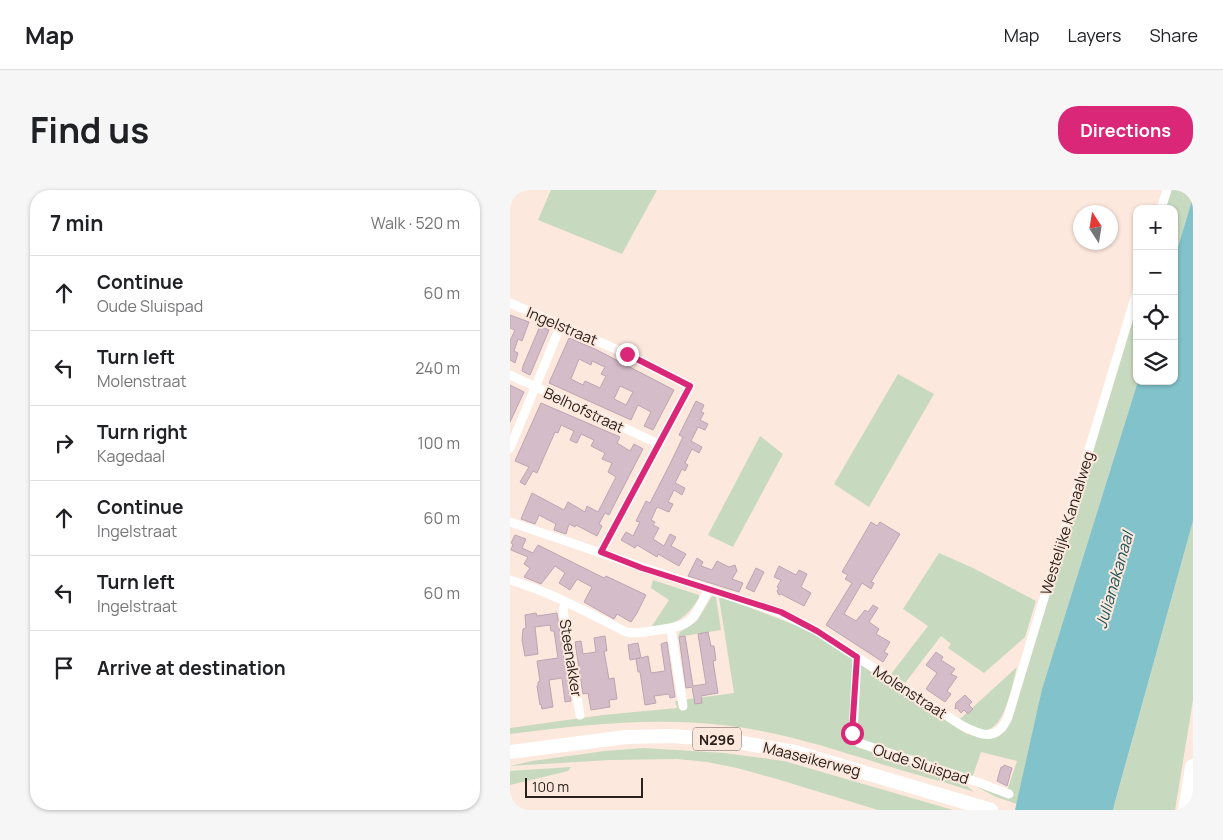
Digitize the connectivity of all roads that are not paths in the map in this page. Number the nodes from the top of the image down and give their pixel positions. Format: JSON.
{"nodes":[{"id":1,"x":1167,"y":190,"type":"edge"},
{"id":2,"x":1162,"y":205,"type":"edge"},
{"id":3,"x":1136,"y":295,"type":"edge"},
{"id":4,"x":510,"y":304,"type":"edge"},
{"id":5,"x":561,"y":324,"type":"junction"},
{"id":6,"x":510,"y":375,"type":"edge"},
{"id":7,"x":536,"y":387,"type":"junction"},
{"id":8,"x":659,"y":444,"type":"junction"},
{"id":9,"x":510,"y":448,"type":"edge"},
{"id":10,"x":510,"y":522,"type":"edge"},
{"id":11,"x":601,"y":552,"type":"junction"},
{"id":12,"x":510,"y":580,"type":"edge"},
{"id":13,"x":709,"y":589,"type":"junction"},
{"id":14,"x":566,"y":602,"type":"junction"},
{"id":15,"x":671,"y":629,"type":"junction"},
{"id":16,"x":857,"y":657,"type":"junction"},
{"id":17,"x":683,"y":706,"type":"dead end"},
{"id":18,"x":580,"y":715,"type":"dead end"},
{"id":19,"x":976,"y":733,"type":"joint"},
{"id":20,"x":510,"y":752,"type":"edge"},
{"id":21,"x":1193,"y":767,"type":"edge"},
{"id":22,"x":1009,"y":794,"type":"dead end"},
{"id":23,"x":991,"y":810,"type":"edge"},
{"id":24,"x":1186,"y":810,"type":"edge"}],
"edges":[{"from":1,"to":2,"type":"street"},
{"from":3,"to":19,"type":"street","name":"Westelijke Kanaalweg"},
{"from":4,"to":5,"type":"street","name":"Ingelstraat"},
{"from":5,"to":7,"type":"street"},
{"from":5,"to":8,"type":"street","name":"Ingelstraat"},
{"from":6,"to":7,"type":"street","name":"Belhofstraat"},
{"from":7,"to":8,"type":"street","name":"Belhofstraat"},
{"from":7,"to":9,"type":"street"},
{"from":8,"to":11,"type":"street"},
{"from":10,"to":11,"type":"street","name":"Molenstraat"},
{"from":11,"to":13,"type":"street","name":"Molenstraat"},
{"from":12,"to":14,"type":"street","name":"Steenakker"},
{"from":13,"to":15,"type":"street","name":"Steenakker"},
{"from":13,"to":16,"type":"street","name":"Molenstraat"},
{"from":14,"to":15,"type":"street","name":"Steenakker"},
{"from":14,"to":18,"type":"street","name":"Steenakker"},
{"from":15,"to":17,"type":"street"},
{"from":16,"to":19,"type":"street","name":"Molenstraat"},
{"from":16,"to":22,"type":"street","name":"Oude Sluispad"},
{"from":20,"to":23,"type":"main road","name":"Maaseikerweg","number":"N296"},
{"from":21,"to":24,"type":"highway"}]}
